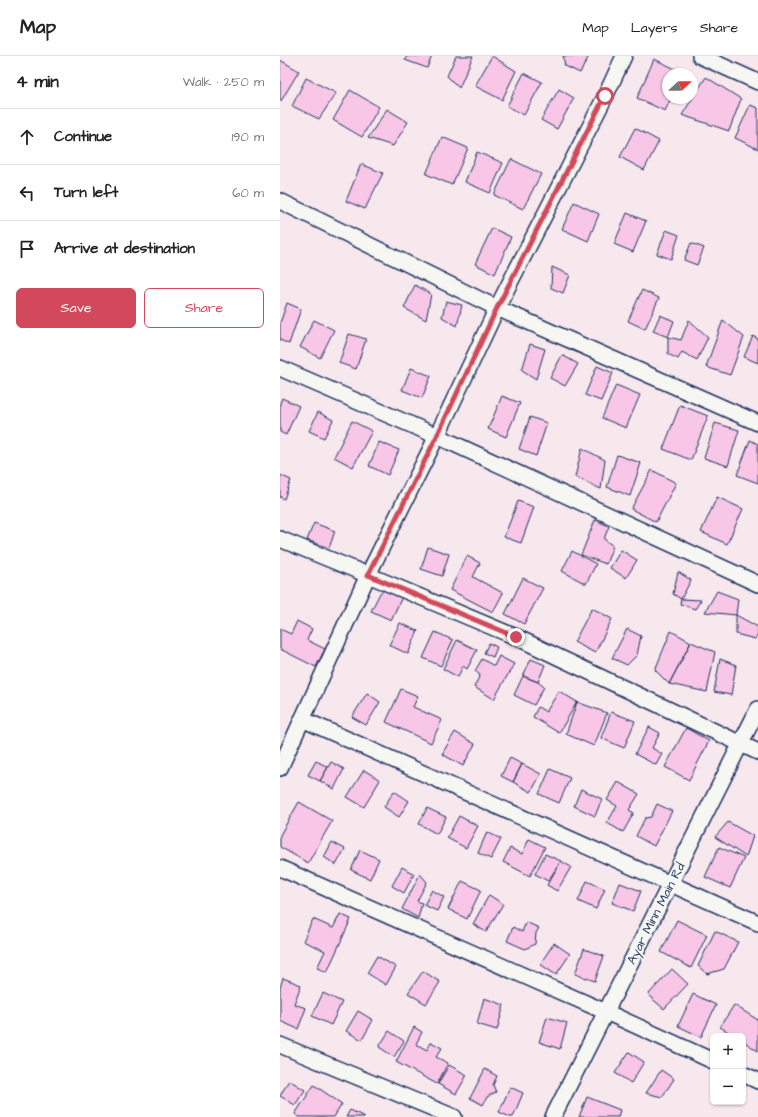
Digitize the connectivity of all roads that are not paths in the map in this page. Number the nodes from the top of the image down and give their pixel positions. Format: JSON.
{"nodes":[{"id":1,"x":624,"y":56,"type":"edge"},
{"id":2,"x":700,"y":56,"type":"edge"},
{"id":3,"x":758,"y":82,"type":"edge"},
{"id":4,"x":280,"y":202,"type":"edge"},
{"id":5,"x":497,"y":308,"type":"junction"},
{"id":6,"x":280,"y":368,"type":"edge"},
{"id":7,"x":758,"y":424,"type":"edge"},
{"id":8,"x":437,"y":436,"type":"junction"},
{"id":9,"x":280,"y":539,"type":"edge"},
{"id":10,"x":368,"y":575,"type":"junction"},
{"id":11,"x":758,"y":584,"type":"edge"},
{"id":12,"x":758,"y":710,"type":"edge"},
{"id":13,"x":302,"y":719,"type":"junction"},
{"id":14,"x":741,"y":743,"type":"junction"},
{"id":15,"x":758,"y":752,"type":"edge"},
{"id":16,"x":280,"y":768,"type":"edge"},
{"id":17,"x":280,"y":868,"type":"edge"},
{"id":18,"x":670,"y":884,"type":"junction"},
{"id":19,"x":758,"y":923,"type":"edge"},
{"id":20,"x":606,"y":1012,"type":"junction"},
{"id":21,"x":280,"y":1045,"type":"edge"},
{"id":22,"x":710,"y":1060,"type":"edge"},
{"id":23,"x":746,"y":1075,"type":"edge"},
{"id":24,"x":758,"y":1081,"type":"edge"},
{"id":25,"x":454,"y":1117,"type":"edge"},
{"id":26,"x":553,"y":1117,"type":"edge"}],
"edges":[{"from":1,"to":5,"type":"street"},
{"from":2,"to":3,"type":"street"},
{"from":4,"to":5,"type":"street"},
{"from":5,"to":7,"type":"street"},
{"from":5,"to":8,"type":"street"},
{"from":6,"to":8,"type":"street"},
{"from":8,"to":10,"type":"street"},
{"from":8,"to":11,"type":"street"},
{"from":9,"to":10,"type":"street"},
{"from":10,"to":13,"type":"street"},
{"from":10,"to":14,"type":"street"},
{"from":12,"to":14,"type":"street","name":"Ayar Minn Main Rd"},
{"from":13,"to":16,"type":"street"},
{"from":13,"to":18,"type":"street"},
{"from":14,"to":15,"type":"street"},
{"from":14,"to":18,"type":"street","name":"Ayar Minn Main Rd"},
{"from":17,"to":20,"type":"street"},
{"from":18,"to":19,"type":"street"},
{"from":18,"to":20,"type":"street","name":"Ayar Minn Main Rd"},
{"from":20,"to":22,"type":"street"},
{"from":20,"to":26,"type":"street","name":"Ayar Minn Main Rd"},
{"from":21,"to":25,"type":"street"},
{"from":23,"to":24,"type":"street"}]}
